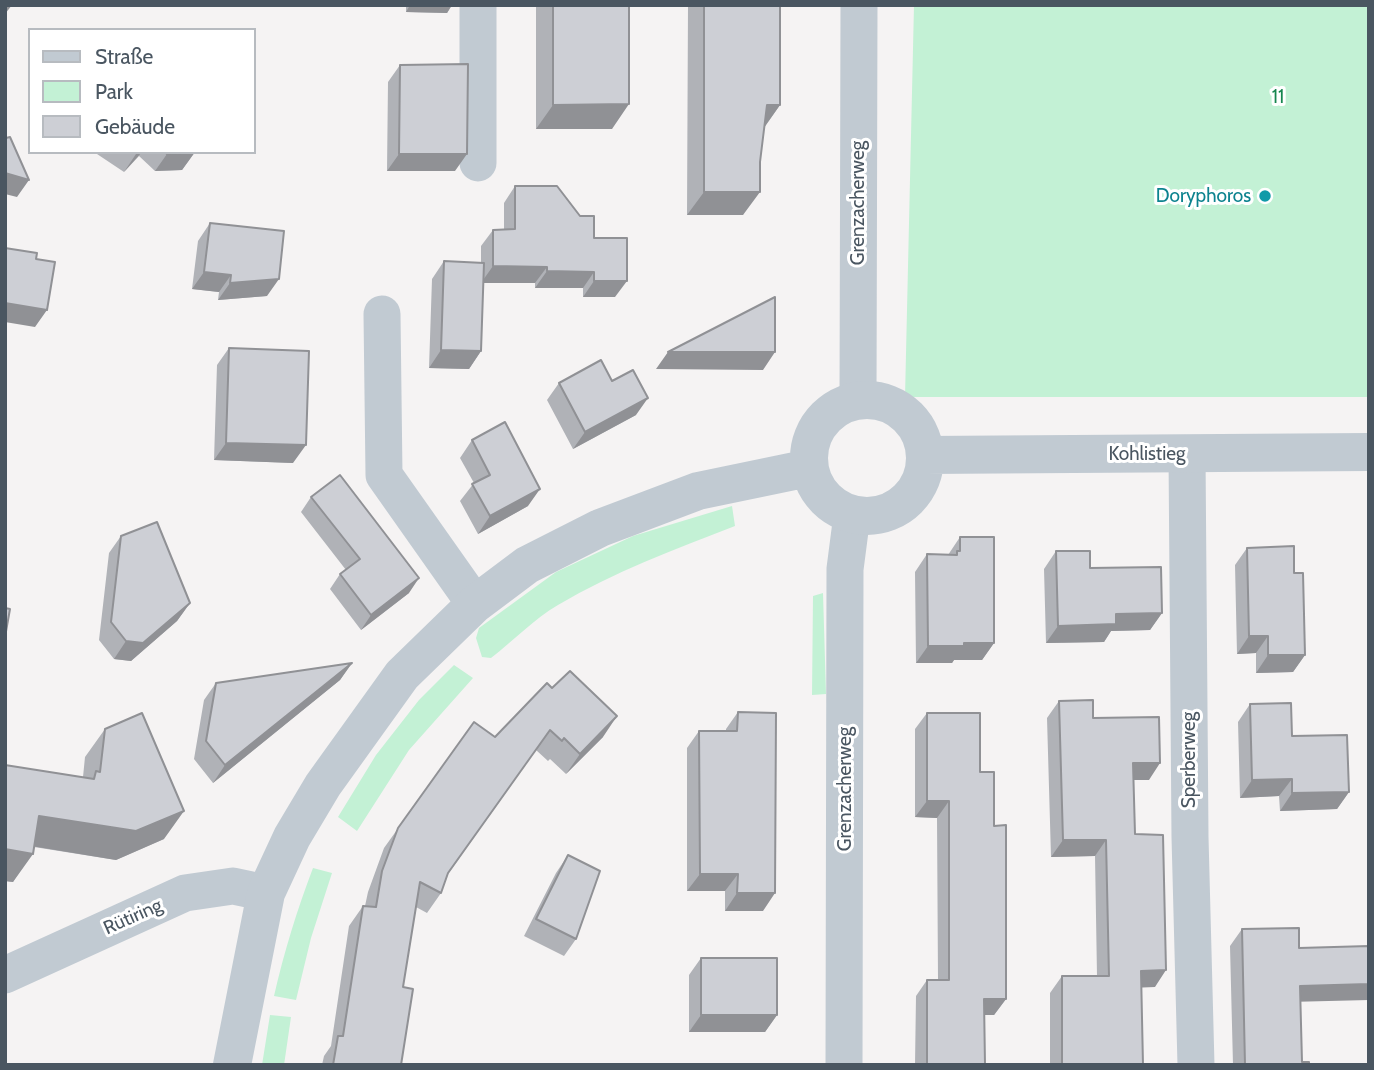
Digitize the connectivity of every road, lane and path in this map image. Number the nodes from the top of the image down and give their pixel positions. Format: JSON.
{"nodes":[{"id":1,"x":478,"y":5,"type":"edge"},
{"id":2,"x":859,"y":5,"type":"edge"},
{"id":3,"x":478,"y":163,"type":"dead end"},
{"id":4,"x":382,"y":314,"type":"dead end"},
{"id":5,"x":858,"y":400,"type":"junction"},
{"id":6,"x":1369,"y":452,"type":"edge"},
{"id":7,"x":1187,"y":454,"type":"junction"},
{"id":8,"x":925,"y":455,"type":"junction"},
{"id":9,"x":809,"y":468,"type":"junction"},
{"id":10,"x":852,"y":514,"type":"junction"},
{"id":11,"x":475,"y":604,"type":"junction"},
{"id":12,"x":266,"y":893,"type":"junction"},
{"id":13,"x":5,"y":975,"type":"edge"},
{"id":14,"x":232,"y":1065,"type":"edge"},
{"id":15,"x":844,"y":1065,"type":"edge"},
{"id":16,"x":1196,"y":1065,"type":"edge"}],
"edges":[{"from":1,"to":3,"type":"street"},
{"from":2,"to":5,"type":"street","name":"Grenzacherweg"},
{"from":4,"to":11,"type":"street"},
{"from":5,"to":8,"type":"street"},
{"from":5,"to":9,"type":"street"},
{"from":6,"to":7,"type":"street","name":"Kohlistieg"},
{"from":7,"to":8,"type":"street","name":"Kohlistieg"},
{"from":7,"to":16,"type":"street","name":"Sperberweg"},
{"from":8,"to":10,"type":"street"},
{"from":9,"to":10,"type":"street"},
{"from":9,"to":11,"type":"street"},
{"from":10,"to":15,"type":"street","name":"Grenzacherweg"},
{"from":11,"to":12,"type":"street"},
{"from":12,"to":13,"type":"street","name":"Rütiring"},
{"from":12,"to":14,"type":"street"}]}
